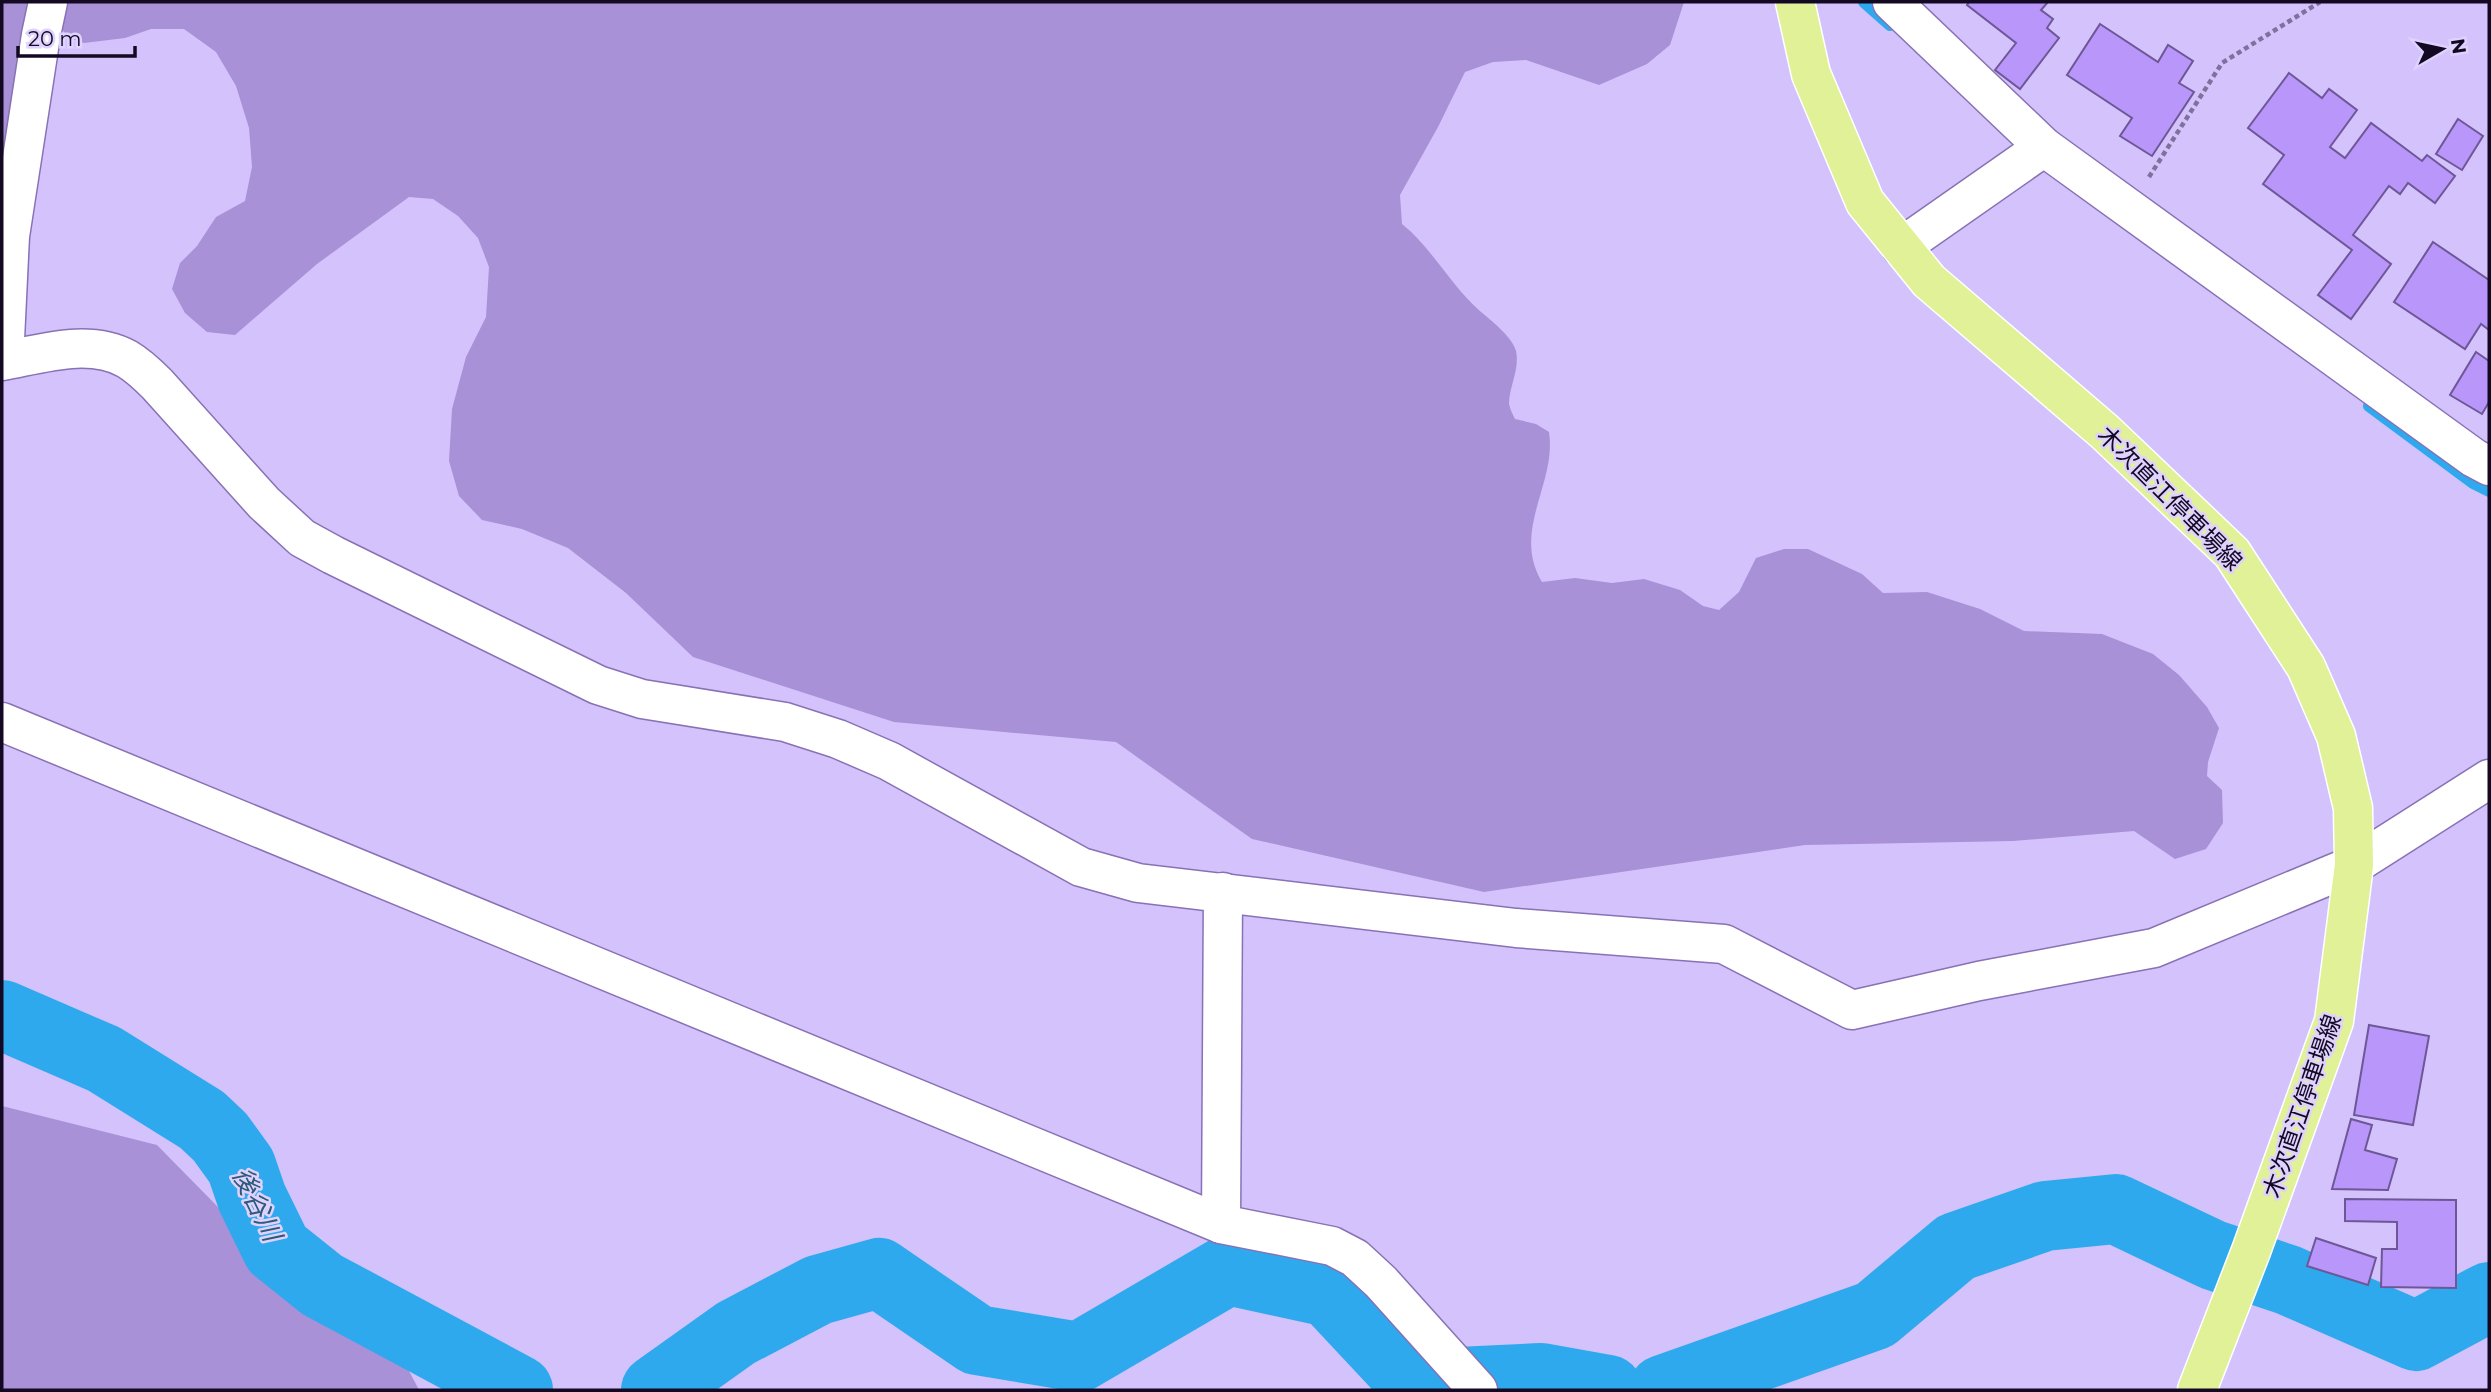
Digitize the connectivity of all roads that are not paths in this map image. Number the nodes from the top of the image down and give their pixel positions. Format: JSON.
{"nodes":[{"id":1,"x":48,"y":2,"type":"edge"},
{"id":2,"x":1795,"y":2,"type":"edge"},
{"id":3,"x":1892,"y":2,"type":"edge"},
{"id":4,"x":2044,"y":147,"type":"junction"},
{"id":5,"x":1901,"y":247,"type":"junction"},
{"id":6,"x":3,"y":361,"type":"edge"},
{"id":7,"x":2489,"y":466,"type":"edge"},
{"id":8,"x":2,"y":722,"type":"edge"},
{"id":9,"x":2489,"y":779,"type":"edge"},
{"id":10,"x":2354,"y":865,"type":"junction"},
{"id":11,"x":1223,"y":892,"type":"junction"},
{"id":12,"x":1221,"y":1224,"type":"junction"},
{"id":13,"x":1471,"y":1382,"type":"edge"},
{"id":14,"x":2197,"y":1390,"type":"edge"}],
"edges":[{"from":1,"to":6,"type":"street"},
{"from":2,"to":5,"type":"main road","name":"木次直江停車場線"},
{"from":3,"to":4,"type":"street"},
{"from":4,"to":5,"type":"street"},
{"from":4,"to":7,"type":"street"},
{"from":5,"to":10,"type":"main road","name":"木次直江停車場線"},
{"from":6,"to":11,"type":"street"},
{"from":8,"to":12,"type":"street"},
{"from":9,"to":10,"type":"street"},
{"from":10,"to":11,"type":"street"},
{"from":10,"to":14,"type":"main road","name":"木次直江停車場線"},
{"from":11,"to":12,"type":"street"},
{"from":12,"to":13,"type":"street"}]}
